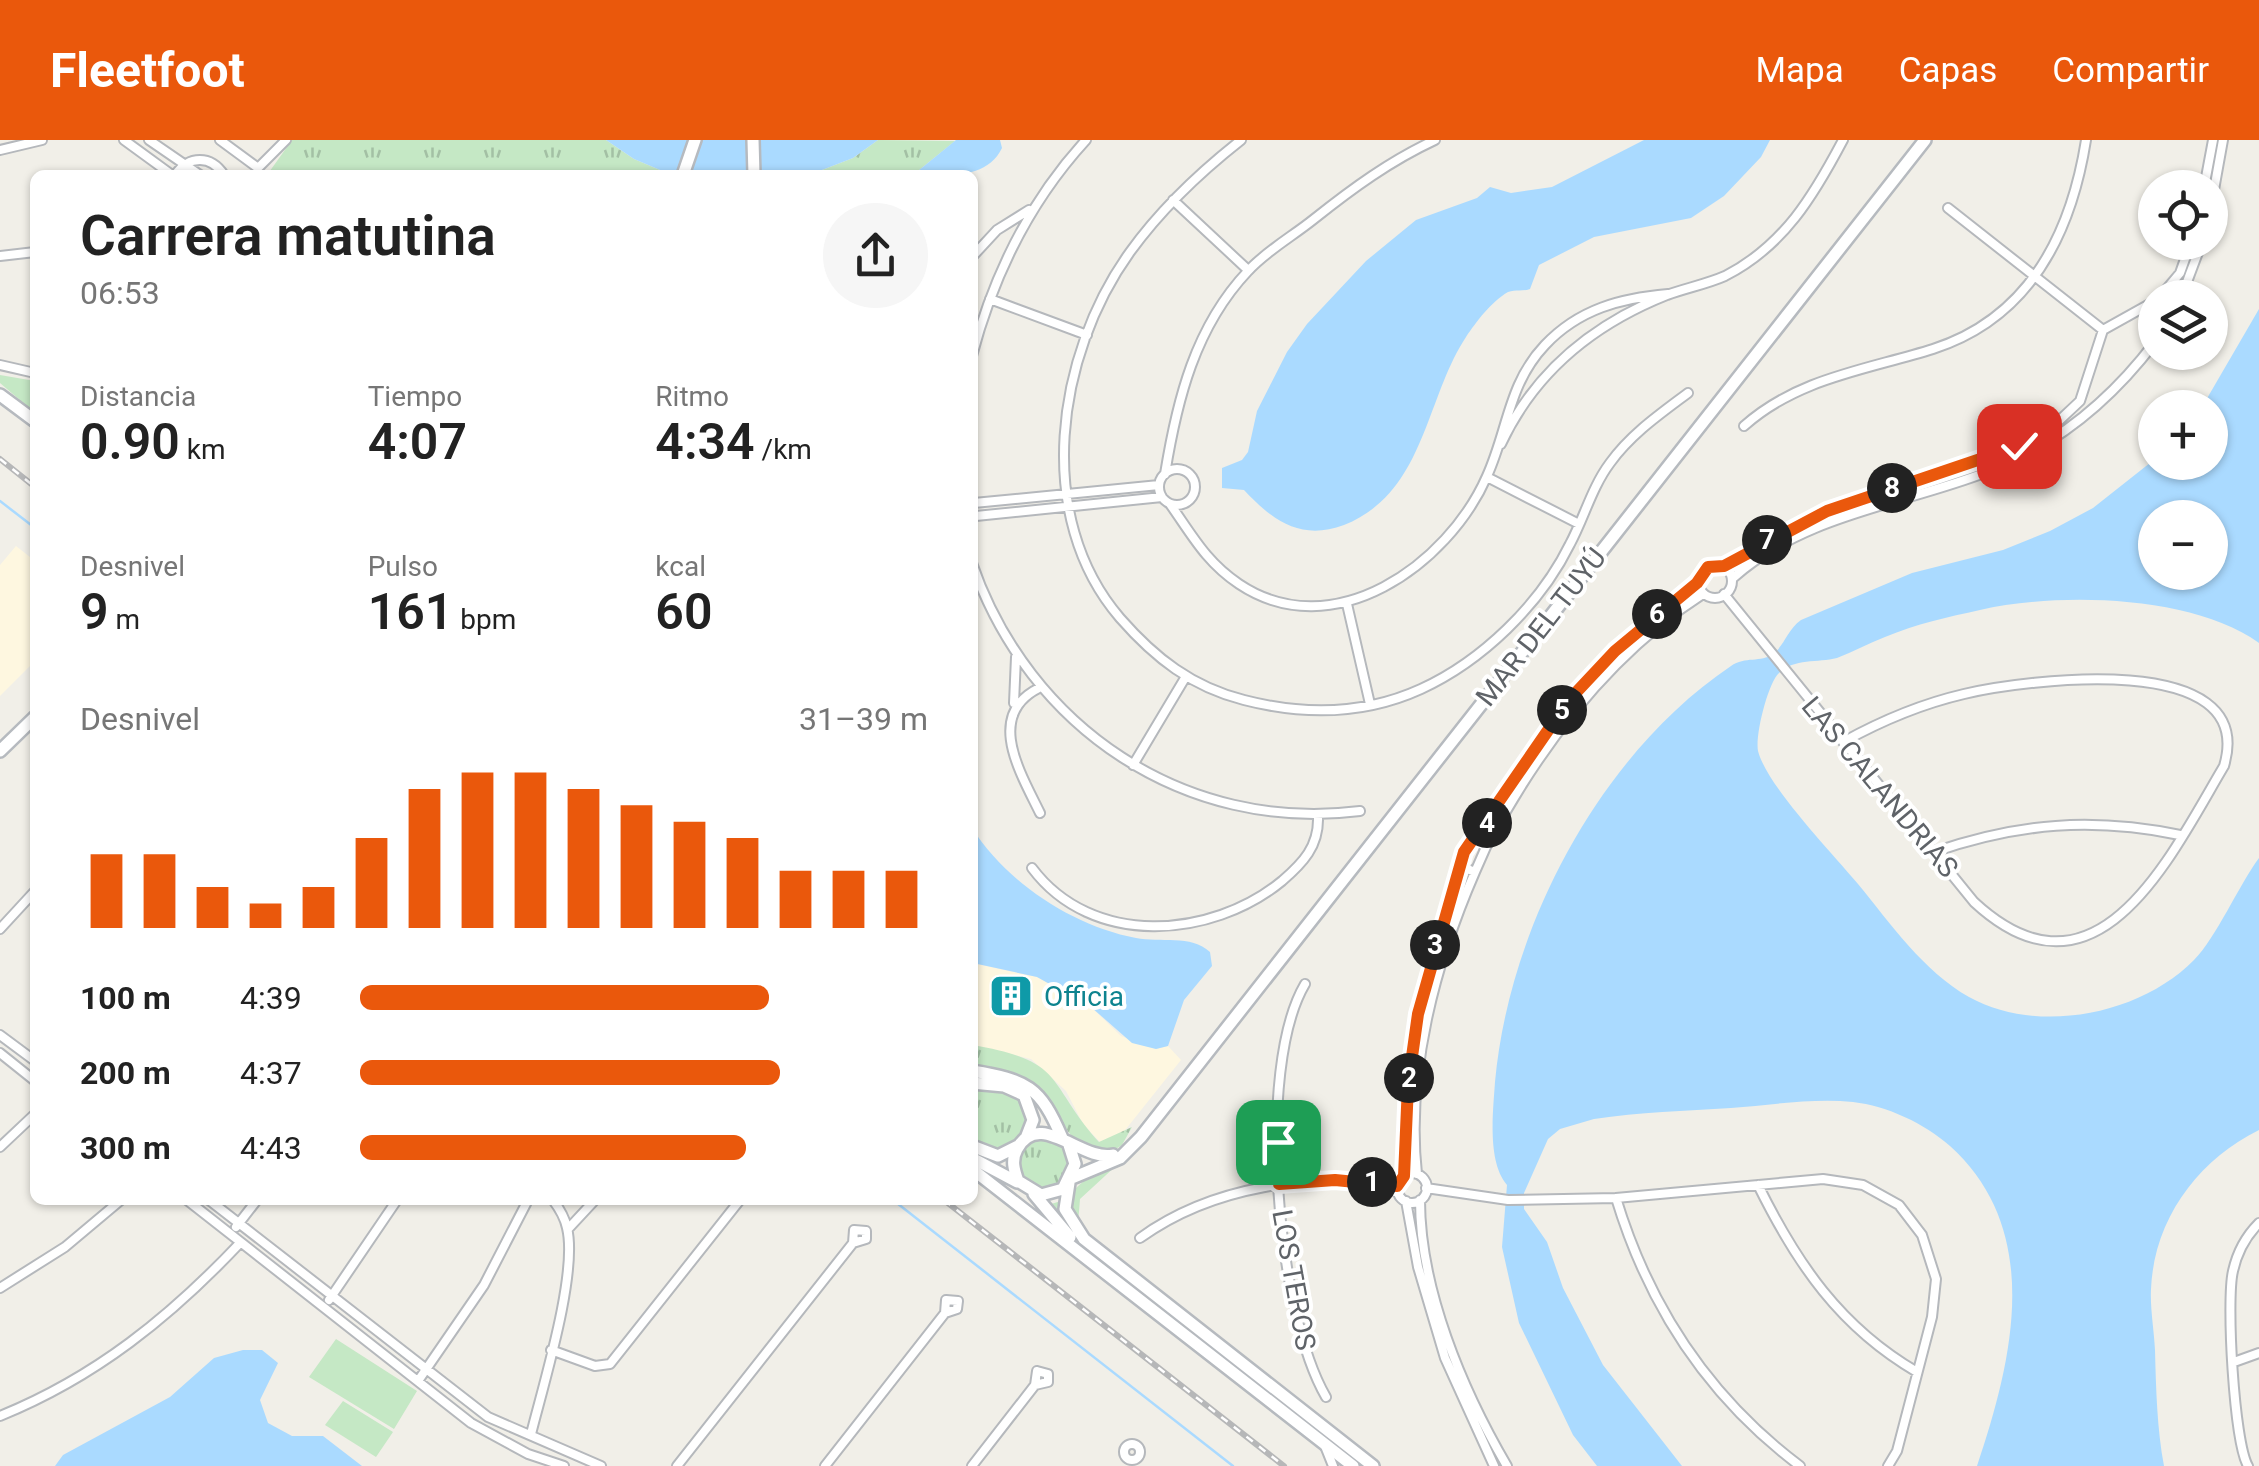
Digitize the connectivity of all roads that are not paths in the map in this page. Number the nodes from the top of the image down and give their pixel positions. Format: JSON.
{"nodes":[{"id":1,"x":42,"y":140,"type":"edge"},
{"id":2,"x":124,"y":140,"type":"edge"},
{"id":3,"x":149,"y":140,"type":"edge"},
{"id":4,"x":220,"y":140,"type":"edge"},
{"id":5,"x":286,"y":140,"type":"edge"},
{"id":6,"x":694,"y":140,"type":"edge"},
{"id":7,"x":753,"y":140,"type":"edge"},
{"id":8,"x":1086,"y":140,"type":"edge"},
{"id":9,"x":1241,"y":140,"type":"edge"},
{"id":10,"x":1435,"y":140,"type":"edge"},
{"id":11,"x":1925,"y":140,"type":"edge"},
{"id":12,"x":2086,"y":140,"type":"edge"},
{"id":13,"x":2213,"y":140,"type":"edge"},
{"id":14,"x":2223,"y":140,"type":"edge"},
{"id":15,"x":1841,"y":143,"type":"edge"},
{"id":16,"x":0,"y":150,"type":"edge"},
{"id":17,"x":184,"y":164,"type":"junction"},
{"id":18,"x":167,"y":170,"type":"edge"},
{"id":19,"x":179,"y":170,"type":"edge"},
{"id":20,"x":193,"y":170,"type":"edge"},
{"id":21,"x":218,"y":170,"type":"edge"},
{"id":22,"x":685,"y":170,"type":"edge"},
{"id":23,"x":754,"y":170,"type":"edge"},
{"id":24,"x":2207,"y":170,"type":"edge"},
{"id":25,"x":2218,"y":170,"type":"edge"},
{"id":26,"x":1173,"y":200,"type":"junction"},
{"id":27,"x":1033,"y":207,"type":"junction"},
{"id":28,"x":1948,"y":208,"type":"dead end"},
{"id":29,"x":997,"y":230,"type":"junction"},
{"id":30,"x":1013,"y":248,"type":"junction"},
{"id":31,"x":978,"y":251,"type":"edge"},
{"id":32,"x":30,"y":253,"type":"edge"},
{"id":33,"x":0,"y":256,"type":"edge"},
{"id":34,"x":1248,"y":270,"type":"junction"},
{"id":35,"x":2036,"y":276,"type":"junction"},
{"id":36,"x":1668,"y":294,"type":"junction"},
{"id":37,"x":990,"y":299,"type":"junction"},
{"id":38,"x":1609,"y":303,"type":"junction"},
{"id":39,"x":2138,"y":311,"type":"edge"},
{"id":40,"x":1616,"y":318,"type":"junction"},
{"id":41,"x":2102,"y":330,"type":"junction"},
{"id":42,"x":978,"y":333,"type":"edge"},
{"id":43,"x":1086,"y":335,"type":"junction"},
{"id":44,"x":2138,"y":361,"type":"edge"},
{"id":45,"x":0,"y":366,"type":"edge"},
{"id":46,"x":30,"y":372,"type":"edge"},
{"id":47,"x":2091,"y":378,"type":"junction"},
{"id":48,"x":1514,"y":388,"type":"junction"},
{"id":49,"x":2114,"y":388,"type":"junction"},
{"id":50,"x":1688,"y":393,"type":"dead end"},
{"id":51,"x":0,"y":395,"type":"edge"},
{"id":52,"x":1529,"y":396,"type":"junction"},
{"id":53,"x":30,"y":417,"type":"edge"},
{"id":54,"x":1744,"y":426,"type":"dead end"},
{"id":55,"x":1168,"y":446,"type":"junction"},
{"id":56,"x":2019,"y":446,"type":"junction"},
{"id":57,"x":2024,"y":456,"type":"junction"},
{"id":58,"x":1491,"y":466,"type":"junction"},
{"id":59,"x":1181,"y":470,"type":"junction"},
{"id":60,"x":1166,"y":474,"type":"junction"},
{"id":61,"x":1487,"y":477,"type":"junction"},
{"id":62,"x":1159,"y":485,"type":"junction"},
{"id":63,"x":1871,"y":494,"type":"junction"},
{"id":64,"x":1065,"y":496,"type":"junction"},
{"id":65,"x":1162,"y":497,"type":"junction"},
{"id":66,"x":1188,"y":500,"type":"junction"},
{"id":67,"x":978,"y":502,"type":"edge"},
{"id":68,"x":1170,"y":504,"type":"junction"},
{"id":69,"x":1874,"y":504,"type":"junction"},
{"id":70,"x":1068,"y":507,"type":"junction"},
{"id":71,"x":978,"y":519,"type":"edge"},
{"id":72,"x":1579,"y":524,"type":"junction"},
{"id":73,"x":1185,"y":528,"type":"junction"},
{"id":74,"x":1724,"y":566,"type":"junction"},
{"id":75,"x":1733,"y":578,"type":"junction"},
{"id":76,"x":978,"y":581,"type":"edge"},
{"id":77,"x":1697,"y":583,"type":"junction"},
{"id":78,"x":1703,"y":594,"type":"junction"},
{"id":79,"x":1724,"y":594,"type":"junction"},
{"id":80,"x":1347,"y":604,"type":"junction"},
{"id":81,"x":1015,"y":652,"type":"junction"},
{"id":82,"x":1185,"y":678,"type":"junction"},
{"id":83,"x":1039,"y":688,"type":"junction"},
{"id":84,"x":1569,"y":700,"type":"junction"},
{"id":85,"x":1370,"y":704,"type":"junction"},
{"id":86,"x":1013,"y":707,"type":"junction"},
{"id":87,"x":1577,"y":708,"type":"junction"},
{"id":88,"x":30,"y":713,"type":"edge"},
{"id":89,"x":30,"y":722,"type":"edge"},
{"id":90,"x":0,"y":741,"type":"edge"},
{"id":91,"x":1843,"y":742,"type":"junction"},
{"id":92,"x":0,"y":751,"type":"edge"},
{"id":93,"x":1133,"y":764,"type":"junction"},
{"id":94,"x":1360,"y":812,"type":"dead end"},
{"id":95,"x":1040,"y":813,"type":"dead end"},
{"id":96,"x":1318,"y":817,"type":"junction"},
{"id":97,"x":2180,"y":835,"type":"junction"},
{"id":98,"x":1476,"y":841,"type":"junction"},
{"id":99,"x":1486,"y":847,"type":"junction"},
{"id":100,"x":1934,"y":852,"type":"junction"},
{"id":101,"x":1032,"y":868,"type":"dead end"},
{"id":102,"x":1462,"y":868,"type":"junction"},
{"id":103,"x":1475,"y":872,"type":"junction"},
{"id":104,"x":30,"y":897,"type":"edge"},
{"id":105,"x":0,"y":930,"type":"edge"},
{"id":106,"x":1305,"y":984,"type":"dead end"},
{"id":107,"x":1418,"y":1014,"type":"junction"},
{"id":108,"x":1429,"y":1017,"type":"junction"},
{"id":109,"x":0,"y":1035,"type":"edge"},
{"id":110,"x":0,"y":1054,"type":"edge"},
{"id":111,"x":30,"y":1057,"type":"edge"},
{"id":112,"x":978,"y":1073,"type":"edge"},
{"id":113,"x":30,"y":1077,"type":"edge"},
{"id":114,"x":978,"y":1083,"type":"edge"},
{"id":115,"x":1156,"y":1114,"type":"junction"},
{"id":116,"x":30,"y":1119,"type":"edge"},
{"id":117,"x":1023,"y":1142,"type":"junction"},
{"id":118,"x":1065,"y":1142,"type":"junction"},
{"id":119,"x":0,"y":1147,"type":"edge"},
{"id":120,"x":978,"y":1148,"type":"edge"},
{"id":121,"x":978,"y":1161,"type":"edge"},
{"id":122,"x":978,"y":1173,"type":"edge"},
{"id":123,"x":1418,"y":1174,"type":"junction"},
{"id":124,"x":1404,"y":1176,"type":"junction"},
{"id":125,"x":1070,"y":1180,"type":"junction"},
{"id":126,"x":1279,"y":1184,"type":"junction"},
{"id":127,"x":1758,"y":1185,"type":"junction"},
{"id":128,"x":1397,"y":1186,"type":"junction"},
{"id":129,"x":1024,"y":1188,"type":"junction"},
{"id":130,"x":1426,"y":1188,"type":"junction"},
{"id":131,"x":1616,"y":1198,"type":"junction"},
{"id":132,"x":1420,"y":1200,"type":"junction"},
{"id":133,"x":1406,"y":1201,"type":"junction"},
{"id":134,"x":115,"y":1205,"type":"edge"},
{"id":135,"x":192,"y":1205,"type":"edge"},
{"id":136,"x":215,"y":1205,"type":"edge"},
{"id":137,"x":253,"y":1205,"type":"edge"},
{"id":138,"x":394,"y":1205,"type":"edge"},
{"id":139,"x":525,"y":1205,"type":"edge"},
{"id":140,"x":556,"y":1205,"type":"edge"},
{"id":141,"x":590,"y":1205,"type":"edge"},
{"id":142,"x":736,"y":1205,"type":"edge"},
{"id":143,"x":2259,"y":1223,"type":"edge"},
{"id":144,"x":238,"y":1224,"type":"junction"},
{"id":145,"x":568,"y":1230,"type":"junction"},
{"id":146,"x":230,"y":1234,"type":"junction"},
{"id":147,"x":253,"y":1236,"type":"junction"},
{"id":148,"x":1140,"y":1238,"type":"dead end"},
{"id":149,"x":853,"y":1243,"type":"dead end"},
{"id":150,"x":243,"y":1244,"type":"junction"},
{"id":151,"x":1099,"y":1266,"type":"junction"},
{"id":152,"x":0,"y":1288,"type":"edge"},
{"id":153,"x":332,"y":1296,"type":"junction"},
{"id":154,"x":324,"y":1306,"type":"junction"},
{"id":155,"x":945,"y":1313,"type":"dead end"},
{"id":156,"x":552,"y":1350,"type":"junction"},
{"id":157,"x":1456,"y":1354,"type":"junction"},
{"id":158,"x":2259,"y":1354,"type":"edge"},
{"id":159,"x":1445,"y":1358,"type":"junction"},
{"id":160,"x":2234,"y":1362,"type":"junction"},
{"id":161,"x":428,"y":1370,"type":"junction"},
{"id":162,"x":1917,"y":1372,"type":"junction"},
{"id":163,"x":418,"y":1381,"type":"junction"},
{"id":164,"x":1035,"y":1384,"type":"dead end"},
{"id":165,"x":1326,"y":1396,"type":"dead end"},
{"id":166,"x":0,"y":1416,"type":"edge"},
{"id":167,"x":527,"y":1433,"type":"junction"},
{"id":168,"x":545,"y":1440,"type":"junction"},
{"id":169,"x":1323,"y":1442,"type":"junction"},
{"id":170,"x":516,"y":1448,"type":"junction"},
{"id":171,"x":528,"y":1454,"type":"junction"},
{"id":172,"x":543,"y":1459,"type":"junction"},
{"id":173,"x":526,"y":1466,"type":"edge"},
{"id":174,"x":564,"y":1466,"type":"edge"},
{"id":175,"x":601,"y":1466,"type":"edge"},
{"id":176,"x":677,"y":1466,"type":"edge"},
{"id":177,"x":825,"y":1466,"type":"edge"},
{"id":178,"x":972,"y":1466,"type":"edge"},
{"id":179,"x":1333,"y":1466,"type":"edge"},
{"id":180,"x":1353,"y":1466,"type":"edge"},
{"id":181,"x":1374,"y":1466,"type":"edge"},
{"id":182,"x":1494,"y":1466,"type":"edge"},
{"id":183,"x":1507,"y":1466,"type":"edge"},
{"id":184,"x":1800,"y":1466,"type":"edge"},
{"id":185,"x":1888,"y":1466,"type":"edge"},
{"id":186,"x":2248,"y":1466,"type":"edge"}],
"edges":[{"from":1,"to":16,"type":"street"},
{"from":2,"to":18,"type":"street"},
{"from":3,"to":17,"type":"street"},
{"from":4,"to":5,"type":"street"},
{"from":6,"to":22,"type":"street"},
{"from":7,"to":23,"type":"street"},
{"from":8,"to":27,"type":"street"},
{"from":9,"to":26,"type":"street"},
{"from":10,"to":34,"type":"street"},
{"from":11,"to":115,"type":"street","name":"MAR DEL TUYÚ"},
{"from":12,"to":35,"type":"street"},
{"from":13,"to":24,"type":"street"},
{"from":14,"to":25,"type":"street"},
{"from":15,"to":36,"type":"street"},
{"from":17,"to":19,"type":"street"},
{"from":17,"to":20,"type":"street"},
{"from":17,"to":21,"type":"street"},
{"from":26,"to":34,"type":"street"},
{"from":26,"to":43,"type":"street"},
{"from":27,"to":29,"type":"street"},
{"from":27,"to":30,"type":"street"},
{"from":28,"to":35,"type":"street"},
{"from":29,"to":30,"type":"street"},
{"from":29,"to":31,"type":"street"},
{"from":30,"to":37,"type":"street"},
{"from":32,"to":33,"type":"street"},
{"from":34,"to":55,"type":"street"},
{"from":35,"to":41,"type":"street"},
{"from":35,"to":54,"type":"street"},
{"from":36,"to":38,"type":"street"},
{"from":36,"to":40,"type":"street"},
{"from":37,"to":42,"type":"street"},
{"from":37,"to":43,"type":"street"},
{"from":38,"to":40,"type":"street"},
{"from":38,"to":48,"type":"street"},
{"from":39,"to":41,"type":"street"},
{"from":40,"to":52,"type":"street"},
{"from":41,"to":47,"type":"street"},
{"from":43,"to":64,"type":"street"},
{"from":44,"to":49,"type":"street"},
{"from":45,"to":46,"type":"street"},
{"from":47,"to":49,"type":"street"},
{"from":47,"to":56,"type":"street"},
{"from":48,"to":52,"type":"street"},
{"from":48,"to":58,"type":"street"},
{"from":49,"to":57,"type":"street"},
{"from":50,"to":72,"type":"street"},
{"from":51,"to":53,"type":"street"},
{"from":52,"to":58,"type":"street"},
{"from":55,"to":59,"type":"street"},
{"from":55,"to":60,"type":"street"},
{"from":56,"to":57,"type":"street"},
{"from":56,"to":63,"type":"street"},
{"from":57,"to":69,"type":"street"},
{"from":58,"to":61,"type":"street"},
{"from":59,"to":60,"type":"street"},
{"from":59,"to":66,"type":"street"},
{"from":60,"to":62,"type":"street"},
{"from":61,"to":72,"type":"street"},
{"from":61,"to":80,"type":"street"},
{"from":62,"to":64,"type":"street"},
{"from":62,"to":65,"type":"street"},
{"from":63,"to":69,"type":"street"},
{"from":63,"to":74,"type":"street"},
{"from":64,"to":67,"type":"street"},
{"from":64,"to":70,"type":"street"},
{"from":65,"to":68,"type":"street"},
{"from":65,"to":70,"type":"street"},
{"from":66,"to":68,"type":"street"},
{"from":66,"to":73,"type":"street"},
{"from":68,"to":73,"type":"street"},
{"from":69,"to":75,"type":"street"},
{"from":70,"to":71,"type":"street"},
{"from":70,"to":82,"type":"street"},
{"from":72,"to":85,"type":"street"},
{"from":73,"to":80,"type":"street"},
{"from":74,"to":75,"type":"street"},
{"from":74,"to":77,"type":"street"},
{"from":75,"to":79,"type":"street"},
{"from":76,"to":81,"type":"street"},
{"from":77,"to":78,"type":"street"},
{"from":77,"to":84,"type":"street"},
{"from":78,"to":79,"type":"street"},
{"from":78,"to":87,"type":"street"},
{"from":79,"to":91,"type":"street","name":"LAS CALANDRIAS"},
{"from":80,"to":85,"type":"street"},
{"from":81,"to":83,"type":"street"},
{"from":81,"to":86,"type":"street"},
{"from":82,"to":85,"type":"street"},
{"from":82,"to":93,"type":"street"},
{"from":83,"to":86,"type":"street"},
{"from":83,"to":93,"type":"street"},
{"from":84,"to":87,"type":"street"},
{"from":84,"to":98,"type":"street"},
{"from":86,"to":95,"type":"street"},
{"from":87,"to":99,"type":"street"},
{"from":88,"to":90,"type":"street"},
{"from":89,"to":92,"type":"street"},
{"from":91,"to":97,"type":"street"},
{"from":91,"to":100,"type":"street","name":"LAS CALANDRIAS"},
{"from":93,"to":96,"type":"street"},
{"from":94,"to":96,"type":"street"},
{"from":96,"to":101,"type":"street"},
{"from":97,"to":100,"type":"street"},
{"from":97,"to":100,"type":"street","name":"LAS CALANDRIAS"},
{"from":98,"to":99,"type":"street"},
{"from":98,"to":102,"type":"street"},
{"from":99,"to":103,"type":"street"},
{"from":102,"to":103,"type":"street"},
{"from":102,"to":107,"type":"street"},
{"from":103,"to":108,"type":"street"},
{"from":104,"to":105,"type":"street"},
{"from":106,"to":126,"type":"street","name":"LOS TEROS"},
{"from":107,"to":108,"type":"street"},
{"from":107,"to":124,"type":"street"},
{"from":108,"to":123,"type":"street"},
{"from":109,"to":111,"type":"street"},
{"from":110,"to":113,"type":"street"},
{"from":112,"to":118,"type":"street"},
{"from":114,"to":117,"type":"street"},
{"from":115,"to":118,"type":"street"},
{"from":115,"to":125,"type":"street"},
{"from":116,"to":119,"type":"street"},
{"from":117,"to":118,"type":"street"},
{"from":117,"to":120,"type":"street"},
{"from":117,"to":129,"type":"street"},
{"from":118,"to":125,"type":"street"},
{"from":121,"to":129,"type":"street"},
{"from":122,"to":151,"type":"street"},
{"from":123,"to":124,"type":"street"},
{"from":123,"to":130,"type":"street"},
{"from":124,"to":128,"type":"street"},
{"from":125,"to":129,"type":"street"},
{"from":125,"to":181,"type":"street"},
{"from":126,"to":128,"type":"street"},
{"from":126,"to":148,"type":"street"},
{"from":126,"to":165,"type":"street","name":"LOS TEROS"},
{"from":127,"to":131,"type":"street"},
{"from":127,"to":162,"type":"street"},
{"from":127,"to":162,"type":"street"},
{"from":128,"to":133,"type":"street"},
{"from":129,"to":151,"type":"street"},
{"from":130,"to":131,"type":"street"},
{"from":130,"to":132,"type":"street"},
{"from":131,"to":184,"type":"street"},
{"from":132,"to":133,"type":"street"},
{"from":132,"to":157,"type":"street"},
{"from":133,"to":159,"type":"street"},
{"from":134,"to":152,"type":"street"},
{"from":135,"to":146,"type":"street"},
{"from":136,"to":144,"type":"street"},
{"from":137,"to":144,"type":"street"},
{"from":138,"to":153,"type":"street"},
{"from":139,"to":161,"type":"street"},
{"from":140,"to":145,"type":"street"},
{"from":141,"to":145,"type":"street"},
{"from":142,"to":156,"type":"street"},
{"from":143,"to":160,"type":"street"},
{"from":144,"to":146,"type":"street"},
{"from":144,"to":147,"type":"street"},
{"from":145,"to":156,"type":"street"},
{"from":146,"to":150,"type":"street"},
{"from":147,"to":150,"type":"street"},
{"from":147,"to":153,"type":"street"},
{"from":149,"to":176,"type":"street"},
{"from":150,"to":154,"type":"street"},
{"from":150,"to":166,"type":"street"},
{"from":151,"to":169,"type":"street"},
{"from":153,"to":154,"type":"street"},
{"from":153,"to":161,"type":"street"},
{"from":154,"to":163,"type":"street"},
{"from":155,"to":177,"type":"street"},
{"from":156,"to":167,"type":"street"},
{"from":157,"to":159,"type":"street"},
{"from":157,"to":183,"type":"street"},
{"from":158,"to":160,"type":"street"},
{"from":159,"to":182,"type":"street"},
{"from":160,"to":186,"type":"street"},
{"from":161,"to":163,"type":"street"},
{"from":161,"to":167,"type":"street"},
{"from":162,"to":185,"type":"street"},
{"from":163,"to":170,"type":"street"},
{"from":164,"to":178,"type":"street"},
{"from":167,"to":168,"type":"street"},
{"from":167,"to":170,"type":"street"},
{"from":168,"to":172,"type":"street"},
{"from":168,"to":175,"type":"street"},
{"from":169,"to":179,"type":"street"},
{"from":169,"to":180,"type":"street"},
{"from":170,"to":171,"type":"street"},
{"from":171,"to":172,"type":"street"},
{"from":171,"to":173,"type":"street"},
{"from":172,"to":174,"type":"street"}]}
